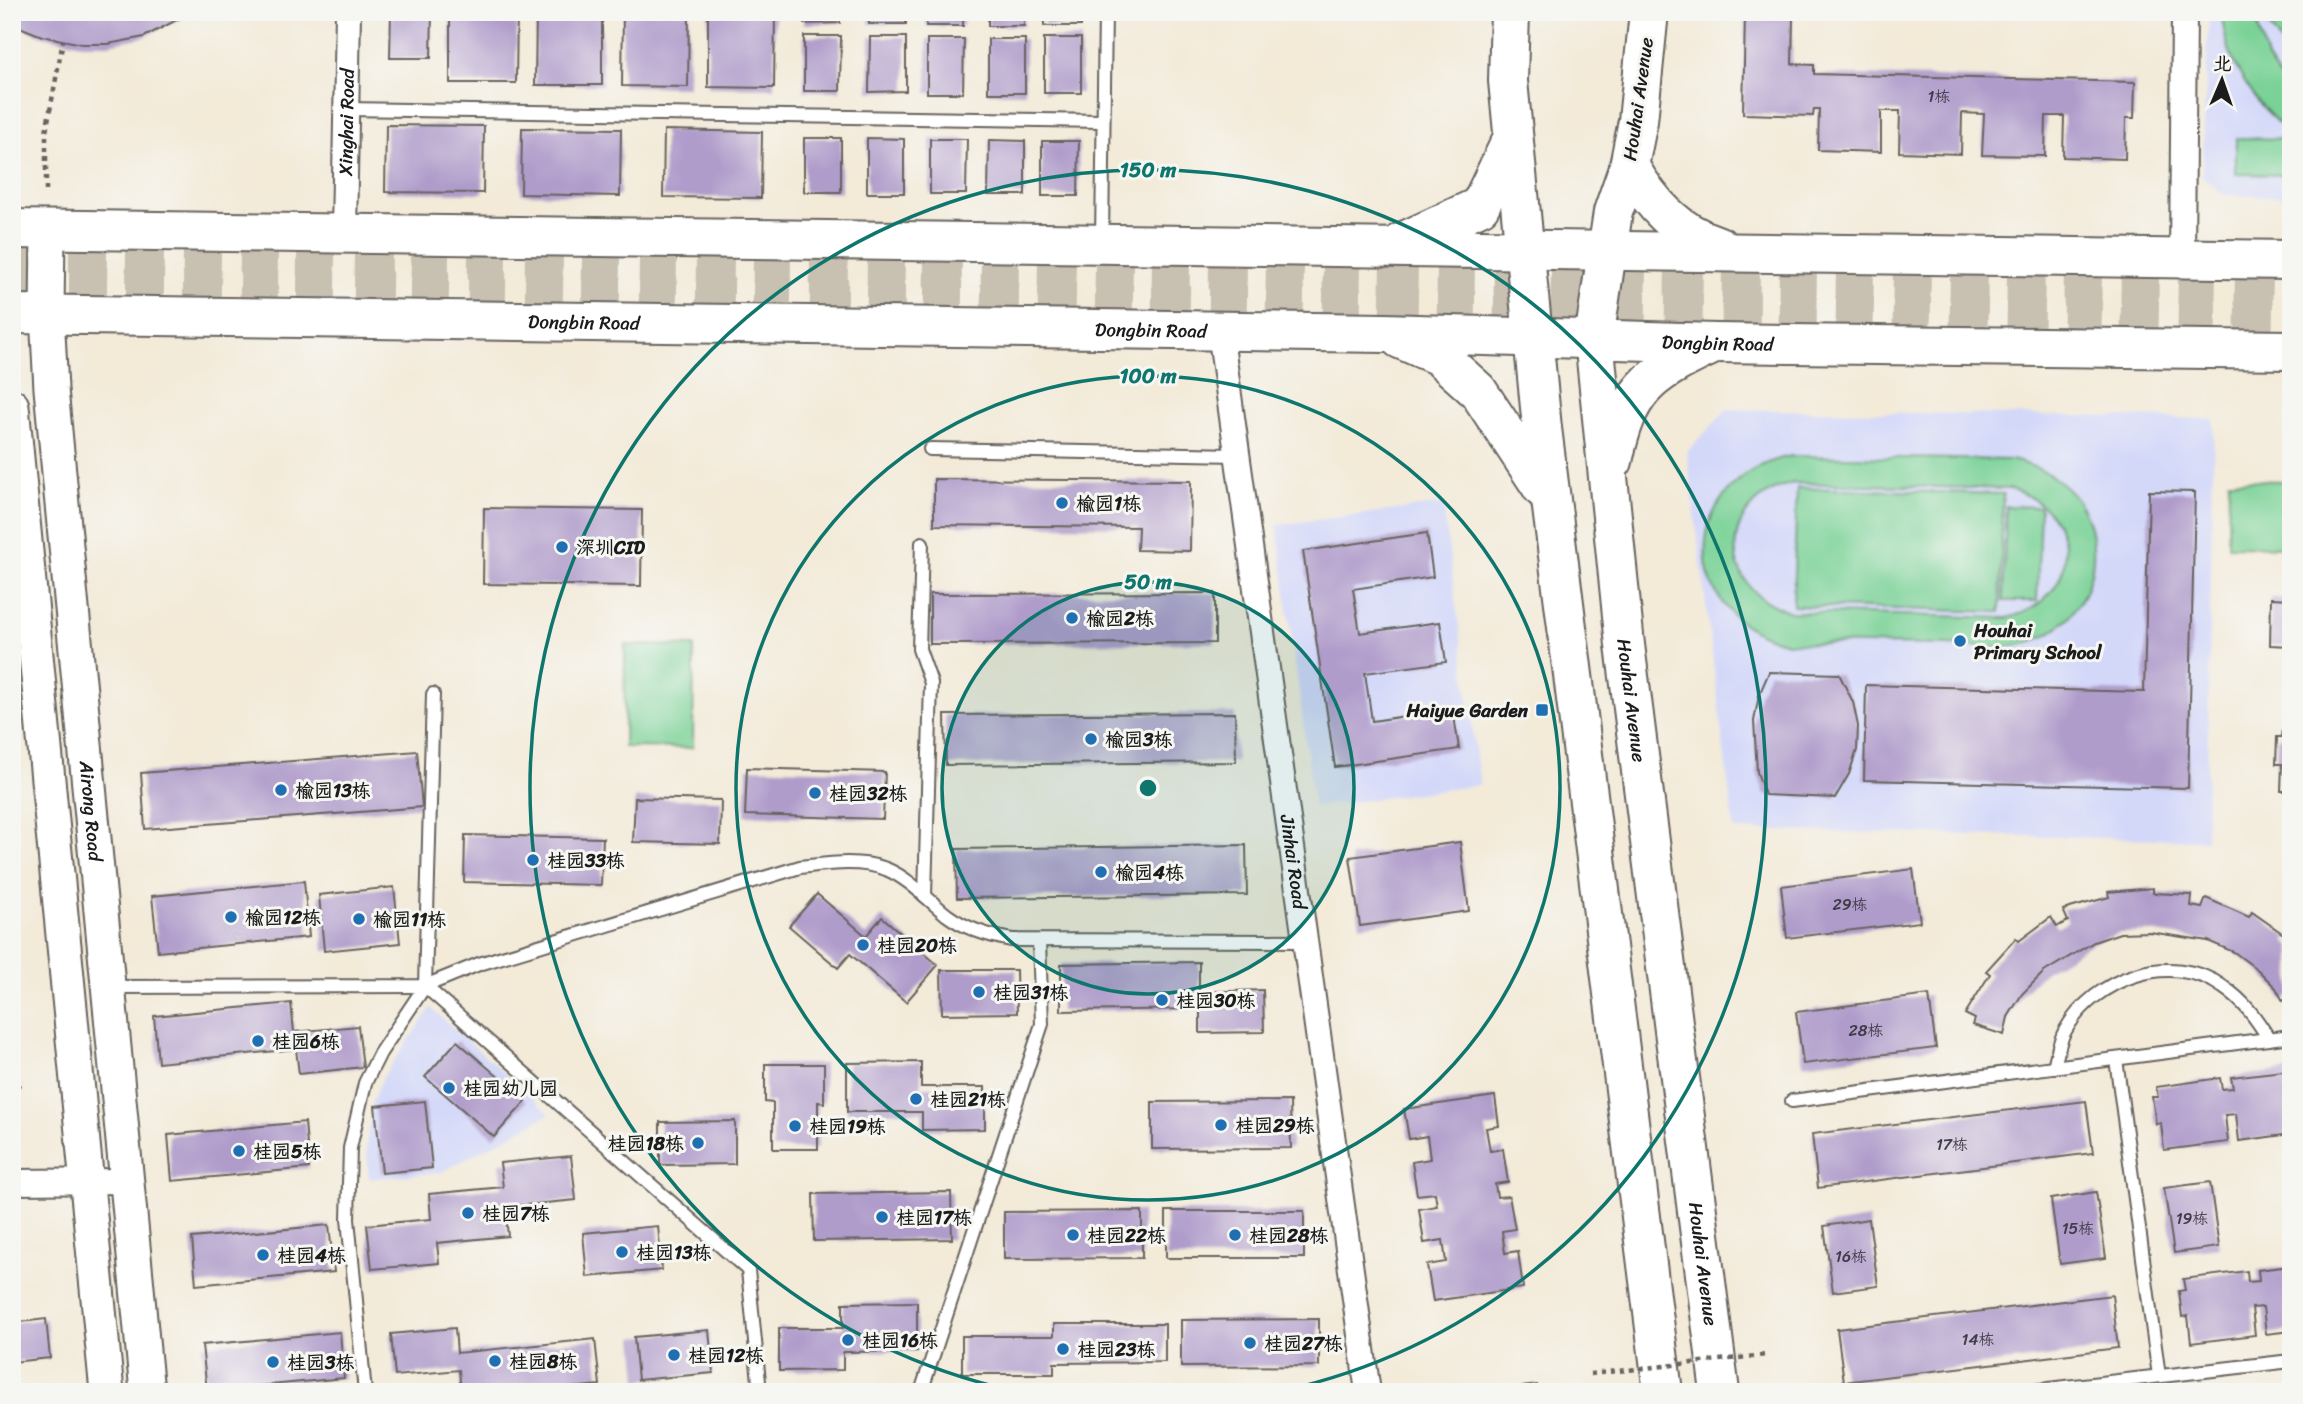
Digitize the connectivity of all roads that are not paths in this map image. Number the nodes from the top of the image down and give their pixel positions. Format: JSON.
{"nodes":[{"id":1,"x":348,"y":12,"type":"edge"},
{"id":2,"x":1105,"y":12,"type":"edge"},
{"id":3,"x":1510,"y":12,"type":"edge"},
{"id":4,"x":1649,"y":12,"type":"edge"},
{"id":5,"x":2184,"y":12,"type":"edge"},
{"id":6,"x":346,"y":109,"type":"junction"},
{"id":7,"x":1103,"y":121,"type":"junction"},
{"id":8,"x":1513,"y":137,"type":"junction"},
{"id":9,"x":1629,"y":166,"type":"junction"},
{"id":10,"x":30,"y":229,"type":"edge"},
{"id":11,"x":344,"y":233,"type":"junction"},
{"id":12,"x":1102,"y":245,"type":"junction"},
{"id":13,"x":1388,"y":248,"type":"junction"},
{"id":14,"x":1524,"y":249,"type":"junction"},
{"id":15,"x":1609,"y":249,"type":"junction"},
{"id":16,"x":1737,"y":251,"type":"junction"},
{"id":17,"x":2182,"y":258,"type":"junction"},
{"id":18,"x":2291,"y":260,"type":"edge"},
{"id":19,"x":30,"y":314,"type":"edge"},
{"id":20,"x":1220,"y":331,"type":"junction"},
{"id":21,"x":1385,"y":333,"type":"junction"},
{"id":22,"x":1533,"y":337,"type":"junction"},
{"id":23,"x":1594,"y":339,"type":"junction"},
{"id":24,"x":1716,"y":343,"type":"junction"},
{"id":25,"x":2291,"y":349,"type":"edge"},
{"id":26,"x":12,"y":406,"type":"edge"},
{"id":27,"x":929,"y":449,"type":"dead end"},
{"id":28,"x":1238,"y":455,"type":"junction"},
{"id":29,"x":1609,"y":484,"type":"junction"},
{"id":30,"x":1551,"y":504,"type":"junction"},
{"id":31,"x":922,"y":543,"type":"dead end"},
{"id":32,"x":433,"y":694,"type":"dead end"},
{"id":33,"x":925,"y":896,"type":"junction"},
{"id":34,"x":1039,"y":941,"type":"junction"},
{"id":35,"x":1305,"y":941,"type":"junction"},
{"id":36,"x":425,"y":986,"type":"junction"},
{"id":37,"x":107,"y":987,"type":"junction"},
{"id":38,"x":2291,"y":1036,"type":"edge"},
{"id":39,"x":2269,"y":1039,"type":"junction"},
{"id":40,"x":2116,"y":1059,"type":"junction"},
{"id":41,"x":2054,"y":1067,"type":"junction"},
{"id":42,"x":1792,"y":1101,"type":"dead end"},
{"id":43,"x":88,"y":1181,"type":"junction"},
{"id":44,"x":127,"y":1181,"type":"junction"},
{"id":45,"x":12,"y":1182,"type":"edge"},
{"id":46,"x":2291,"y":1361,"type":"edge"},
{"id":47,"x":2160,"y":1376,"type":"junction"},
{"id":48,"x":107,"y":1392,"type":"edge"},
{"id":49,"x":147,"y":1392,"type":"edge"},
{"id":50,"x":365,"y":1392,"type":"edge"},
{"id":51,"x":760,"y":1392,"type":"edge"},
{"id":52,"x":921,"y":1392,"type":"edge"},
{"id":53,"x":1368,"y":1392,"type":"edge"},
{"id":54,"x":1662,"y":1392,"type":"edge"},
{"id":55,"x":1720,"y":1392,"type":"edge"},
{"id":56,"x":2023,"y":1392,"type":"edge"}],
"edges":[{"from":1,"to":6,"type":"street","name":"Xinghai Road"},
{"from":2,"to":7,"type":"lane"},
{"from":3,"to":8,"type":"main road"},
{"from":4,"to":9,"type":"main road","name":"Houhai Avenue"},
{"from":5,"to":17,"type":"street"},
{"from":6,"to":7,"type":"lane"},
{"from":6,"to":11,"type":"street","name":"Xinghai Road"},
{"from":7,"to":12,"type":"lane"},
{"from":8,"to":13,"type":"main road"},
{"from":8,"to":14,"type":"main road"},
{"from":9,"to":15,"type":"main road","name":"Houhai Avenue"},
{"from":9,"to":16,"type":"main road"},
{"from":10,"to":11,"type":"main road"},
{"from":10,"to":19,"type":"street","name":"Airong Road"},
{"from":11,"to":12,"type":"main road"},
{"from":12,"to":13,"type":"main road"},
{"from":13,"to":14,"type":"main road"},
{"from":14,"to":15,"type":"main road"},
{"from":14,"to":22,"type":"main road"},
{"from":15,"to":16,"type":"main road"},
{"from":15,"to":23,"type":"main road","name":"Houhai Avenue"},
{"from":16,"to":17,"type":"main road"},
{"from":17,"to":18,"type":"main road"},
{"from":19,"to":20,"type":"main road","name":"Dongbin Road"},
{"from":19,"to":37,"type":"street","name":"Airong Road"},
{"from":20,"to":21,"type":"main road","name":"Dongbin Road"},
{"from":20,"to":28,"type":"street","name":"Jinhai Road"},
{"from":21,"to":22,"type":"main road","name":"Dongbin Road"},
{"from":21,"to":30,"type":"main road"},
{"from":22,"to":23,"type":"main road","name":"Dongbin Road"},
{"from":22,"to":30,"type":"main road"},
{"from":23,"to":24,"type":"main road","name":"Dongbin Road"},
{"from":23,"to":29,"type":"main road","name":"Houhai Avenue"},
{"from":24,"to":25,"type":"main road","name":"Dongbin Road"},
{"from":24,"to":29,"type":"main road"},
{"from":26,"to":43,"type":"street","name":"Airong Road"},
{"from":27,"to":28,"type":"lane"},
{"from":28,"to":35,"type":"street","name":"Jinhai Road"},
{"from":29,"to":55,"type":"main road","name":"Houhai Avenue"},
{"from":30,"to":54,"type":"main road"},
{"from":31,"to":33,"type":"lane"},
{"from":32,"to":36,"type":"lane"},
{"from":33,"to":34,"type":"lane"},
{"from":33,"to":36,"type":"lane"},
{"from":34,"to":35,"type":"lane"},
{"from":34,"to":52,"type":"lane"},
{"from":35,"to":53,"type":"street","name":"Jinhai Road"},
{"from":36,"to":37,"type":"lane"},
{"from":36,"to":50,"type":"lane"},
{"from":36,"to":51,"type":"lane"},
{"from":37,"to":44,"type":"street","name":"Airong Road"},
{"from":38,"to":39,"type":"lane"},
{"from":39,"to":40,"type":"lane"},
{"from":39,"to":41,"type":"lane"},
{"from":40,"to":41,"type":"lane"},
{"from":40,"to":47,"type":"lane"},
{"from":41,"to":42,"type":"lane"},
{"from":43,"to":44,"type":"street"},
{"from":43,"to":45,"type":"street"},
{"from":43,"to":48,"type":"street","name":"Airong Road"},
{"from":44,"to":49,"type":"street","name":"Airong Road"},
{"from":46,"to":47,"type":"lane"},
{"from":47,"to":56,"type":"lane"}]}
